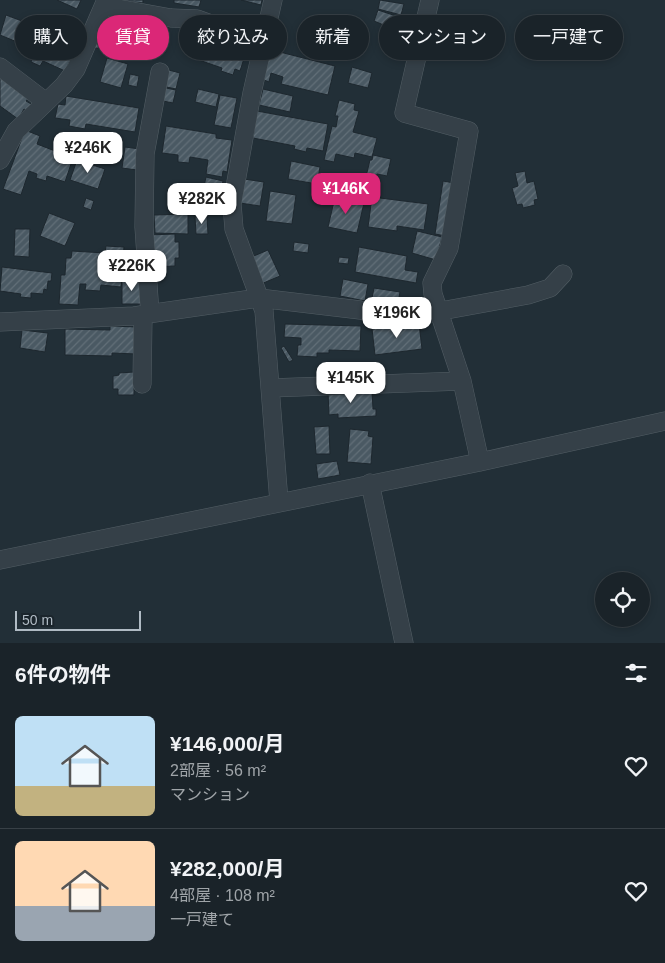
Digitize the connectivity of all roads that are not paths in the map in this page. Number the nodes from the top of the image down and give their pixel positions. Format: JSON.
{"nodes":[{"id":1,"x":273,"y":0,"type":"edge"},
{"id":2,"x":430,"y":0,"type":"edge"},
{"id":3,"x":105,"y":3,"type":"edge"},
{"id":4,"x":270,"y":15,"type":"edge"},
{"id":5,"x":179,"y":18,"type":"edge"},
{"id":6,"x":259,"y":60,"type":"edge"},
{"id":7,"x":0,"y":67,"type":"edge"},
{"id":8,"x":160,"y":72,"type":"dead end"},
{"id":9,"x":46,"y":102,"type":"junction"},
{"id":10,"x":0,"y":160,"type":"edge"},
{"id":11,"x":563,"y":274,"type":"dead end"},
{"id":12,"x":259,"y":298,"type":"junction"},
{"id":13,"x":439,"y":312,"type":"junction"},
{"id":14,"x":146,"y":315,"type":"junction"},
{"id":15,"x":0,"y":322,"type":"edge"},
{"id":16,"x":462,"y":381,"type":"junction"},
{"id":17,"x":142,"y":384,"type":"dead end"},
{"id":18,"x":270,"y":388,"type":"junction"},
{"id":19,"x":665,"y":421,"type":"edge"},
{"id":20,"x":480,"y":462,"type":"junction"},
{"id":21,"x":370,"y":483,"type":"junction"},
{"id":22,"x":279,"y":502,"type":"junction"},
{"id":23,"x":0,"y":560,"type":"edge"},
{"id":24,"x":404,"y":643,"type":"edge"}],
"edges":[{"from":1,"to":4,"type":"street"},
{"from":2,"to":13,"type":"street"},
{"from":3,"to":5,"type":"street"},
{"from":3,"to":9,"type":"street"},
{"from":6,"to":12,"type":"street"},
{"from":7,"to":9,"type":"street"},
{"from":8,"to":14,"type":"street"},
{"from":9,"to":10,"type":"street"},
{"from":11,"to":13,"type":"street"},
{"from":12,"to":13,"type":"street"},
{"from":12,"to":14,"type":"street"},
{"from":12,"to":18,"type":"street"},
{"from":13,"to":16,"type":"street"},
{"from":14,"to":15,"type":"street"},
{"from":14,"to":17,"type":"street"},
{"from":16,"to":18,"type":"street"},
{"from":16,"to":20,"type":"street"},
{"from":18,"to":22,"type":"street"},
{"from":19,"to":20,"type":"street"},
{"from":20,"to":21,"type":"street"},
{"from":21,"to":22,"type":"street"},
{"from":21,"to":24,"type":"street"},
{"from":22,"to":23,"type":"street"}]}
